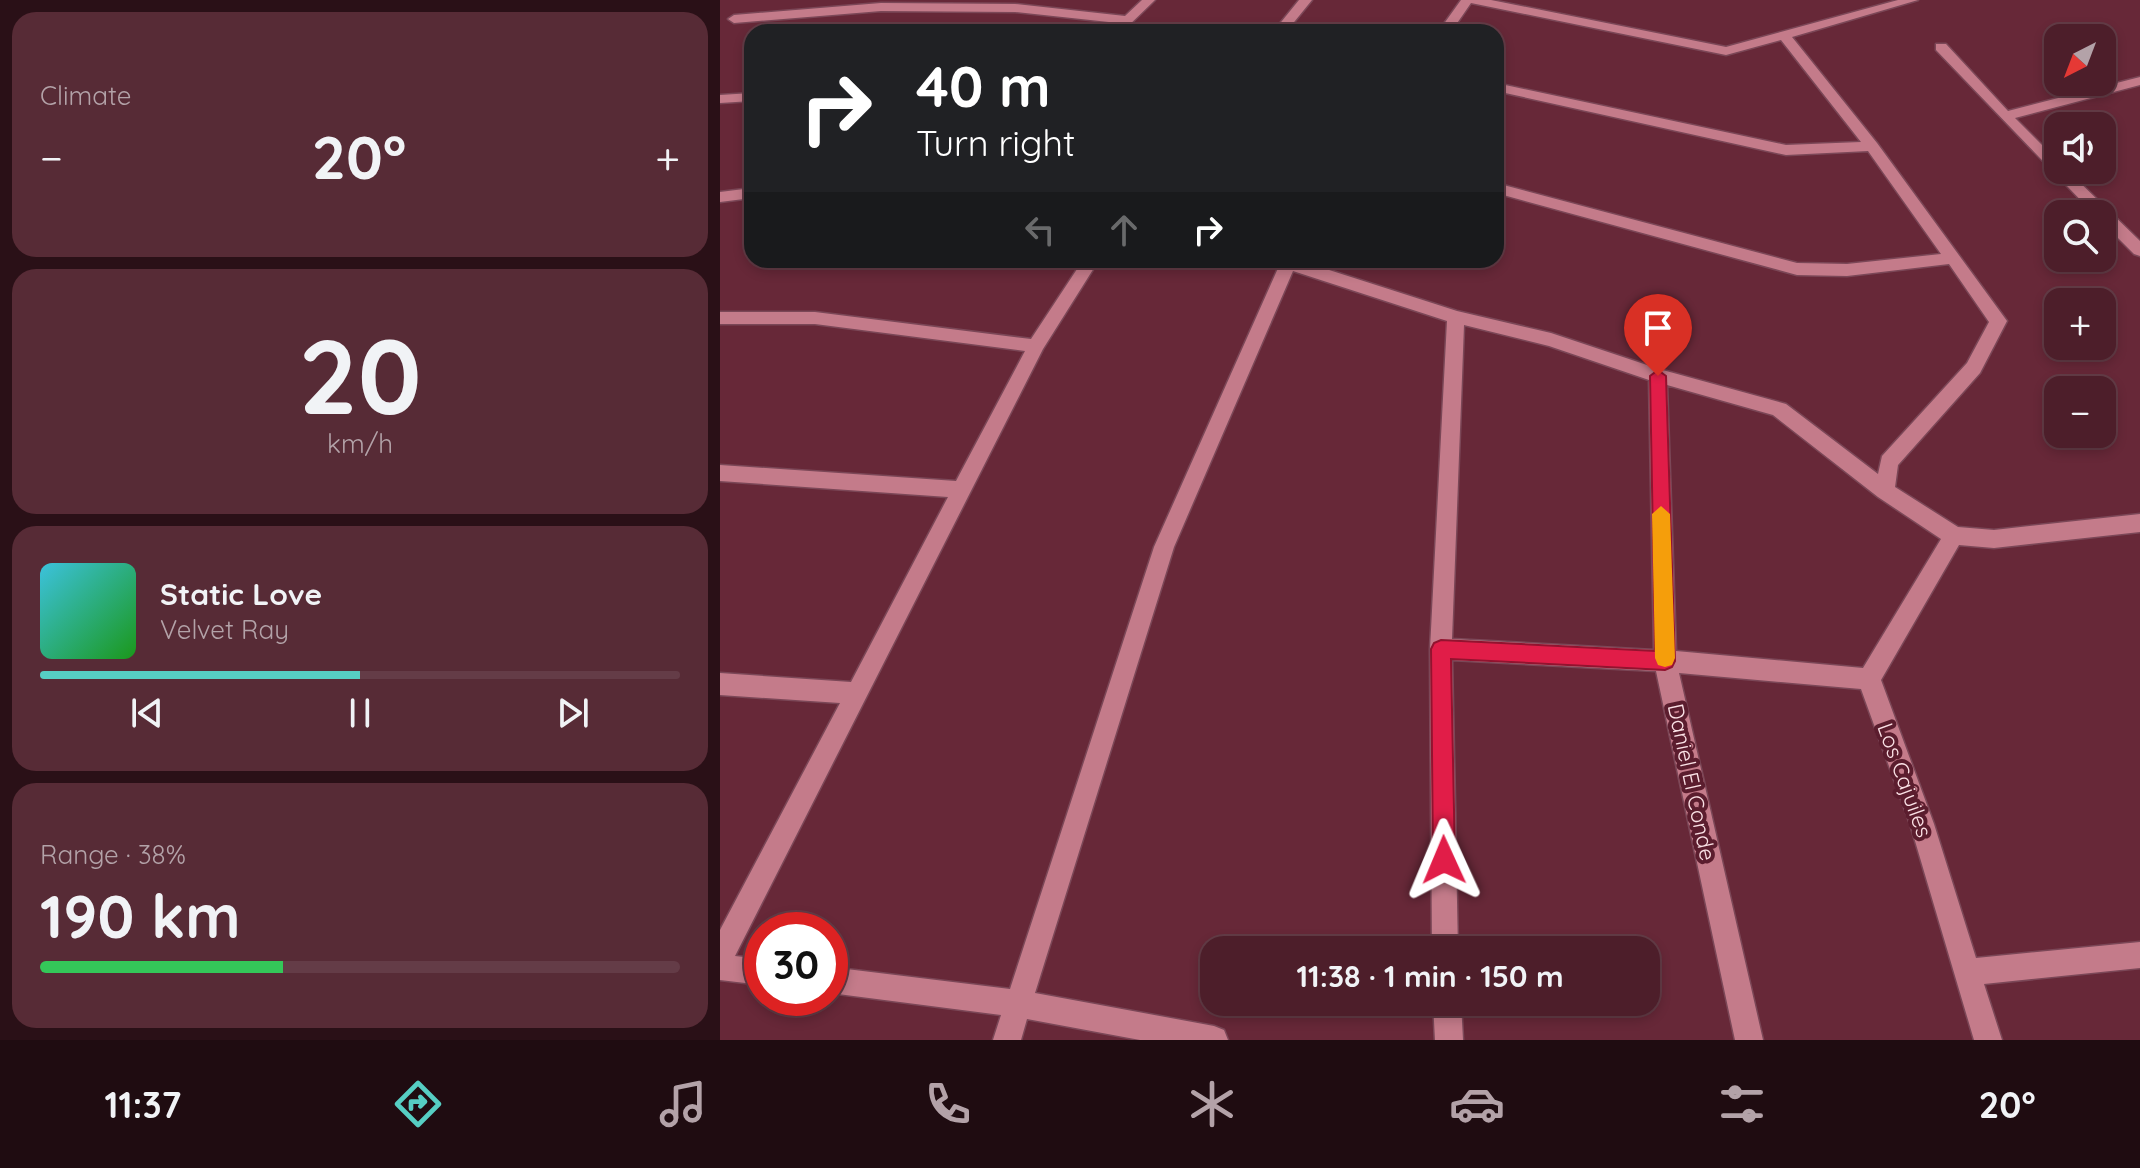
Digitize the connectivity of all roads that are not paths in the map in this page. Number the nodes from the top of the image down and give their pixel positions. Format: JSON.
{"nodes":[{"id":1,"x":1149,"y":0,"type":"edge"},
{"id":2,"x":1306,"y":0,"type":"edge"},
{"id":3,"x":1469,"y":0,"type":"edge"},
{"id":4,"x":1912,"y":0,"type":"edge"},
{"id":5,"x":734,"y":19,"type":"dead end"},
{"id":6,"x":1129,"y":20,"type":"junction"},
{"id":7,"x":1125,"y":24,"type":"edge"},
{"id":8,"x":1286,"y":24,"type":"edge"},
{"id":9,"x":1450,"y":24,"type":"edge"},
{"id":10,"x":1785,"y":36,"type":"junction"},
{"id":11,"x":1941,"y":47,"type":"dead end"},
{"id":12,"x":2140,"y":81,"type":"edge"},
{"id":13,"x":1504,"y":89,"type":"edge"},
{"id":14,"x":744,"y":98,"type":"edge"},
{"id":15,"x":720,"y":99,"type":"edge"},
{"id":16,"x":2005,"y":116,"type":"junction"},
{"id":17,"x":1872,"y":146,"type":"junction"},
{"id":18,"x":2044,"y":156,"type":"edge"},
{"id":19,"x":2073,"y":184,"type":"edge"},
{"id":20,"x":1504,"y":190,"type":"edge"},
{"id":21,"x":744,"y":194,"type":"edge"},
{"id":22,"x":720,"y":197,"type":"edge"},
{"id":23,"x":2139,"y":246,"type":"edge"},
{"id":24,"x":1954,"y":258,"type":"junction"},
{"id":25,"x":1086,"y":268,"type":"edge"},
{"id":26,"x":1283,"y":268,"type":"edge"},
{"id":27,"x":1307,"y":268,"type":"edge"},
{"id":28,"x":1456,"y":317,"type":"junction"},
{"id":29,"x":720,"y":318,"type":"edge"},
{"id":30,"x":1036,"y":346,"type":"junction"},
{"id":31,"x":1658,"y":376,"type":"junction"},
{"id":32,"x":720,"y":473,"type":"edge"},
{"id":33,"x":960,"y":490,"type":"junction"},
{"id":34,"x":1885,"y":491,"type":"junction"},
{"id":35,"x":2140,"y":523,"type":"edge"},
{"id":36,"x":1954,"y":536,"type":"junction"},
{"id":37,"x":1441,"y":649,"type":"junction"},
{"id":38,"x":1665,"y":661,"type":"junction"},
{"id":39,"x":1869,"y":679,"type":"junction"},
{"id":40,"x":720,"y":684,"type":"edge"},
{"id":41,"x":858,"y":693,"type":"junction"},
{"id":42,"x":1445,"y":936,"type":"edge"},
{"id":43,"x":2140,"y":955,"type":"edge"},
{"id":44,"x":720,"y":957,"type":"edge"},
{"id":45,"x":720,"y":967,"type":"edge"},
{"id":46,"x":744,"y":970,"type":"edge"},
{"id":47,"x":1968,"y":972,"type":"junction"},
{"id":48,"x":848,"y":982,"type":"edge"},
{"id":49,"x":1020,"y":1004,"type":"junction"},
{"id":50,"x":1448,"y":1016,"type":"edge"},
{"id":51,"x":1007,"y":1040,"type":"edge"},
{"id":52,"x":1214,"y":1040,"type":"edge"},
{"id":53,"x":1449,"y":1040,"type":"edge"},
{"id":54,"x":1749,"y":1040,"type":"edge"},
{"id":55,"x":1988,"y":1040,"type":"edge"}],
"edges":[{"from":1,"to":6,"type":"street"},
{"from":2,"to":8,"type":"street"},
{"from":3,"to":9,"type":"street"},
{"from":3,"to":10,"type":"street"},
{"from":4,"to":10,"type":"street"},
{"from":5,"to":6,"type":"street"},
{"from":6,"to":7,"type":"street"},
{"from":10,"to":17,"type":"street"},
{"from":11,"to":16,"type":"street"},
{"from":12,"to":16,"type":"street"},
{"from":13,"to":17,"type":"street"},
{"from":14,"to":15,"type":"street"},
{"from":16,"to":18,"type":"street"},
{"from":17,"to":24,"type":"street"},
{"from":19,"to":23,"type":"street"},
{"from":20,"to":24,"type":"street"},
{"from":21,"to":22,"type":"street"},
{"from":24,"to":34,"type":"street"},
{"from":25,"to":30,"type":"street"},
{"from":26,"to":49,"type":"street"},
{"from":27,"to":28,"type":"street"},
{"from":28,"to":31,"type":"street"},
{"from":28,"to":37,"type":"street"},
{"from":29,"to":30,"type":"street"},
{"from":30,"to":33,"type":"street"},
{"from":31,"to":34,"type":"street"},
{"from":31,"to":38,"type":"street","name":"Daniel El Conde"},
{"from":32,"to":33,"type":"street"},
{"from":33,"to":41,"type":"street"},
{"from":34,"to":36,"type":"street"},
{"from":35,"to":36,"type":"street"},
{"from":36,"to":39,"type":"street"},
{"from":37,"to":38,"type":"street"},
{"from":37,"to":42,"type":"street"},
{"from":38,"to":39,"type":"street"},
{"from":38,"to":54,"type":"street","name":"Daniel El Conde"},
{"from":39,"to":47,"type":"street","name":"Los Cajuiles"},
{"from":40,"to":41,"type":"street"},
{"from":41,"to":44,"type":"street"},
{"from":43,"to":47,"type":"street"},
{"from":45,"to":46,"type":"street"},
{"from":47,"to":55,"type":"street","name":"Los Cajuiles"},
{"from":48,"to":49,"type":"street"},
{"from":49,"to":51,"type":"street"},
{"from":49,"to":52,"type":"street"},
{"from":50,"to":53,"type":"street"}]}
